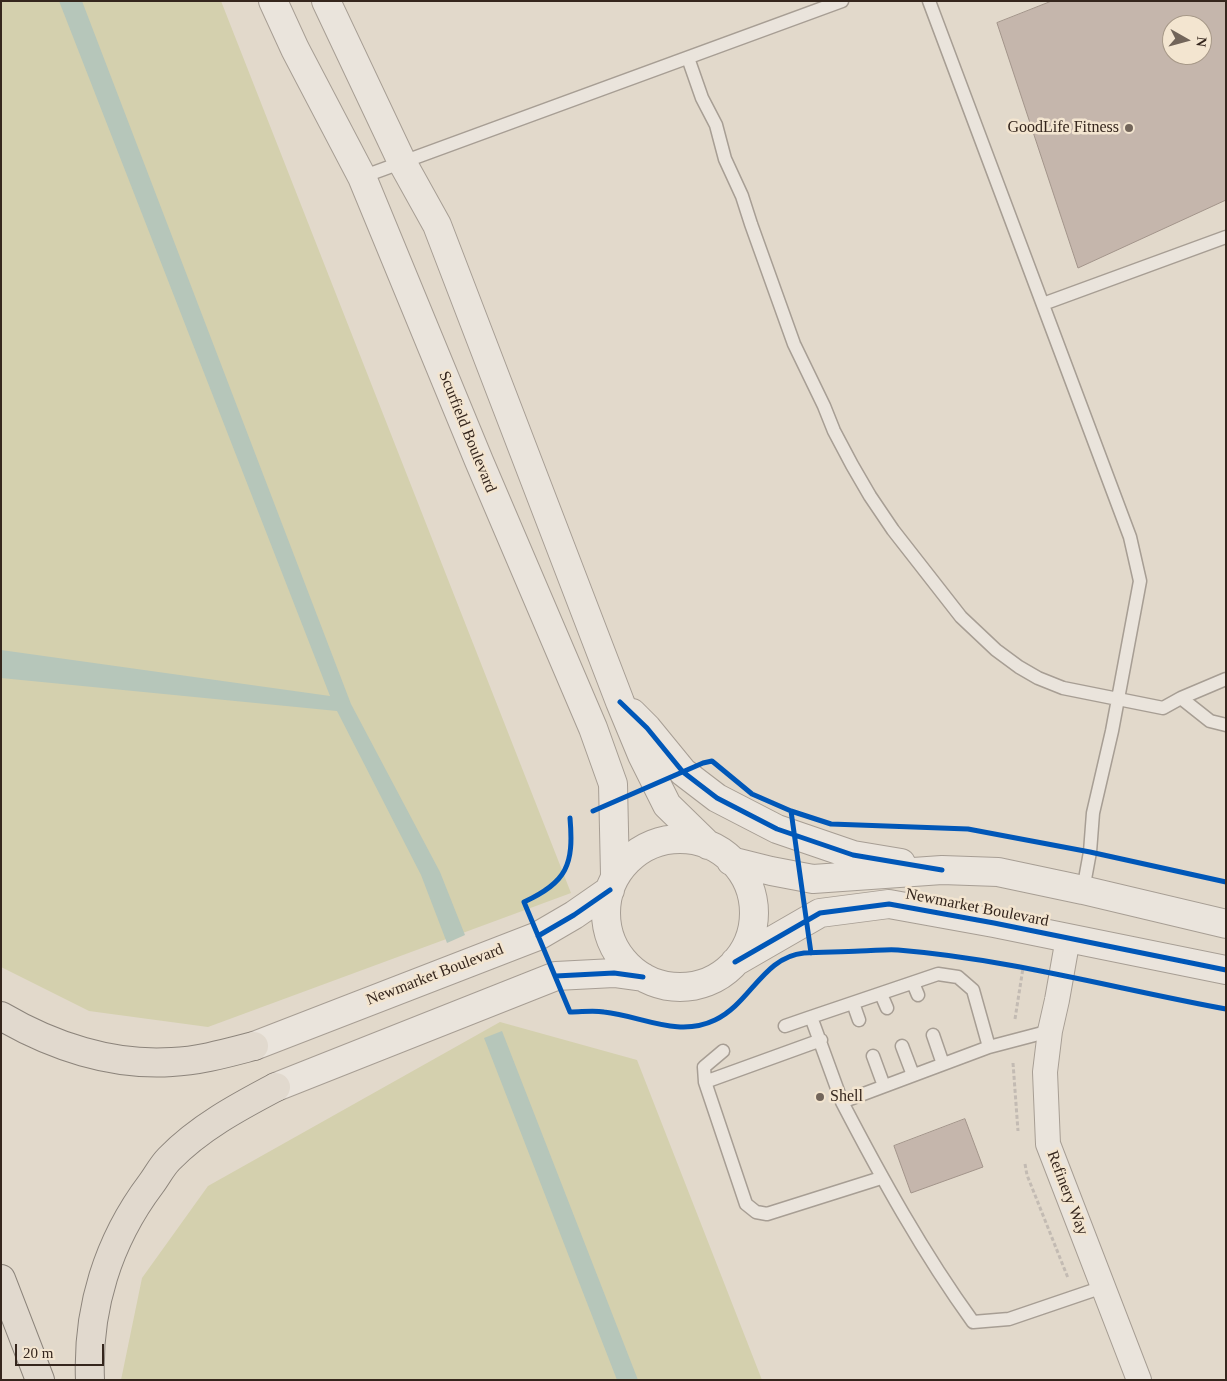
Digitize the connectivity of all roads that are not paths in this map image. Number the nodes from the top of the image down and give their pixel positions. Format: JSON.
{"nodes":[{"id":1,"x":273,"y":1,"type":"edge"},
{"id":2,"x":326,"y":1,"type":"edge"},
{"id":3,"x":842,"y":1,"type":"edge"},
{"id":4,"x":929,"y":1,"type":"edge"},
{"id":5,"x":688,"y":58,"type":"junction"},
{"id":6,"x":402,"y":162,"type":"junction"},
{"id":7,"x":362,"y":176,"type":"junction"},
{"id":8,"x":1226,"y":237,"type":"edge"},
{"id":9,"x":1043,"y":304,"type":"junction"},
{"id":10,"x":1226,"y":679,"type":"edge"},
{"id":11,"x":1181,"y":698,"type":"junction"},
{"id":12,"x":1118,"y":700,"type":"junction"},
{"id":13,"x":620,"y":702,"type":"junction"},
{"id":14,"x":1226,"y":725,"type":"edge"},
{"id":15,"x":708,"y":845,"type":"junction"},
{"id":16,"x":731,"y":861,"type":"junction"},
{"id":17,"x":942,"y":870,"type":"junction"},
{"id":18,"x":612,"y":883,"type":"junction"},
{"id":19,"x":1083,"y":890,"type":"junction"},
{"id":20,"x":1226,"y":924,"type":"edge"},
{"id":21,"x":1068,"y":938,"type":"junction"},
{"id":22,"x":735,"y":962,"type":"junction"},
{"id":23,"x":1226,"y":970,"type":"edge"},
{"id":24,"x":643,"y":977,"type":"junction"},
{"id":25,"x":913,"y":983,"type":"junction"},
{"id":26,"x":881,"y":994,"type":"junction"},
{"id":27,"x":918,"y":995,"type":"dead end"},
{"id":28,"x":852,"y":1003,"type":"junction"},
{"id":29,"x":886,"y":1008,"type":"dead end"},
{"id":30,"x":1,"y":1016,"type":"edge"},
{"id":31,"x":811,"y":1017,"type":"junction"},
{"id":32,"x":859,"y":1020,"type":"dead end"},
{"id":33,"x":785,"y":1026,"type":"dead end"},
{"id":34,"x":1050,"y":1032,"type":"junction"},
{"id":35,"x":933,"y":1035,"type":"dead end"},
{"id":36,"x":821,"y":1040,"type":"junction"},
{"id":37,"x":254,"y":1046,"type":"joint"},
{"id":38,"x":902,"y":1046,"type":"dead end"},
{"id":39,"x":989,"y":1047,"type":"junction"},
{"id":40,"x":723,"y":1051,"type":"dead end"},
{"id":41,"x":873,"y":1056,"type":"dead end"},
{"id":42,"x":943,"y":1064,"type":"junction"},
{"id":43,"x":913,"y":1075,"type":"junction"},
{"id":44,"x":704,"y":1082,"type":"junction"},
{"id":45,"x":884,"y":1086,"type":"junction"},
{"id":46,"x":276,"y":1087,"type":"joint"},
{"id":47,"x":842,"y":1102,"type":"junction"},
{"id":48,"x":882,"y":1178,"type":"junction"},
{"id":49,"x":1,"y":1279,"type":"edge"},
{"id":50,"x":1103,"y":1287,"type":"junction"},
{"id":51,"x":40,"y":1380,"type":"edge"},
{"id":52,"x":90,"y":1380,"type":"edge"},
{"id":53,"x":1139,"y":1380,"type":"edge"}],
"edges":[{"from":1,"to":7,"type":"street","name":"Scurfield Boulevard"},
{"from":2,"to":6,"type":"street"},
{"from":3,"to":5,"type":"lane"},
{"from":4,"to":9,"type":"lane"},
{"from":5,"to":6,"type":"lane"},
{"from":5,"to":12,"type":"lane"},
{"from":6,"to":7,"type":"lane"},
{"from":6,"to":13,"type":"street"},
{"from":7,"to":18,"type":"street","name":"Scurfield Boulevard"},
{"from":8,"to":9,"type":"lane"},
{"from":9,"to":12,"type":"lane"},
{"from":10,"to":11,"type":"lane"},
{"from":11,"to":12,"type":"lane"},
{"from":11,"to":14,"type":"lane"},
{"from":12,"to":19,"type":"lane"},
{"from":13,"to":15,"type":"street"},
{"from":13,"to":17,"type":"street"},
{"from":15,"to":16,"type":"street"},
{"from":15,"to":18,"type":"street"},
{"from":16,"to":17,"type":"street","name":"Newmarket Boulevard"},
{"from":16,"to":22,"type":"street"},
{"from":17,"to":19,"type":"street","name":"Newmarket Boulevard"},
{"from":18,"to":24,"type":"street"},
{"from":18,"to":37,"type":"street","name":"Newmarket Boulevard"},
{"from":19,"to":20,"type":"street","name":"Newmarket Boulevard"},
{"from":21,"to":22,"type":"street","name":"Newmarket Boulevard"},
{"from":21,"to":23,"type":"street","name":"Newmarket Boulevard"},
{"from":21,"to":34,"type":"street","name":"Refinery Way"},
{"from":22,"to":24,"type":"street"},
{"from":24,"to":46,"type":"street"},
{"from":25,"to":26,"type":"lane"},
{"from":25,"to":27,"type":"lane"},
{"from":25,"to":39,"type":"lane"},
{"from":26,"to":28,"type":"lane"},
{"from":26,"to":29,"type":"lane"},
{"from":28,"to":31,"type":"lane"},
{"from":28,"to":32,"type":"lane"},
{"from":30,"to":37,"type":"main road"},
{"from":31,"to":33,"type":"lane"},
{"from":31,"to":36,"type":"lane"},
{"from":34,"to":39,"type":"lane"},
{"from":34,"to":50,"type":"street","name":"Refinery Way"},
{"from":35,"to":42,"type":"lane"},
{"from":36,"to":44,"type":"lane"},
{"from":36,"to":47,"type":"lane"},
{"from":38,"to":43,"type":"lane"},
{"from":39,"to":42,"type":"lane"},
{"from":40,"to":44,"type":"lane"},
{"from":41,"to":45,"type":"lane"},
{"from":42,"to":43,"type":"lane"},
{"from":43,"to":45,"type":"lane"},
{"from":44,"to":48,"type":"lane"},
{"from":45,"to":47,"type":"lane"},
{"from":46,"to":52,"type":"main road"},
{"from":47,"to":48,"type":"lane"},
{"from":48,"to":50,"type":"lane"},
{"from":49,"to":51,"type":"main road"},
{"from":50,"to":53,"type":"street","name":"Refinery Way"}]}
